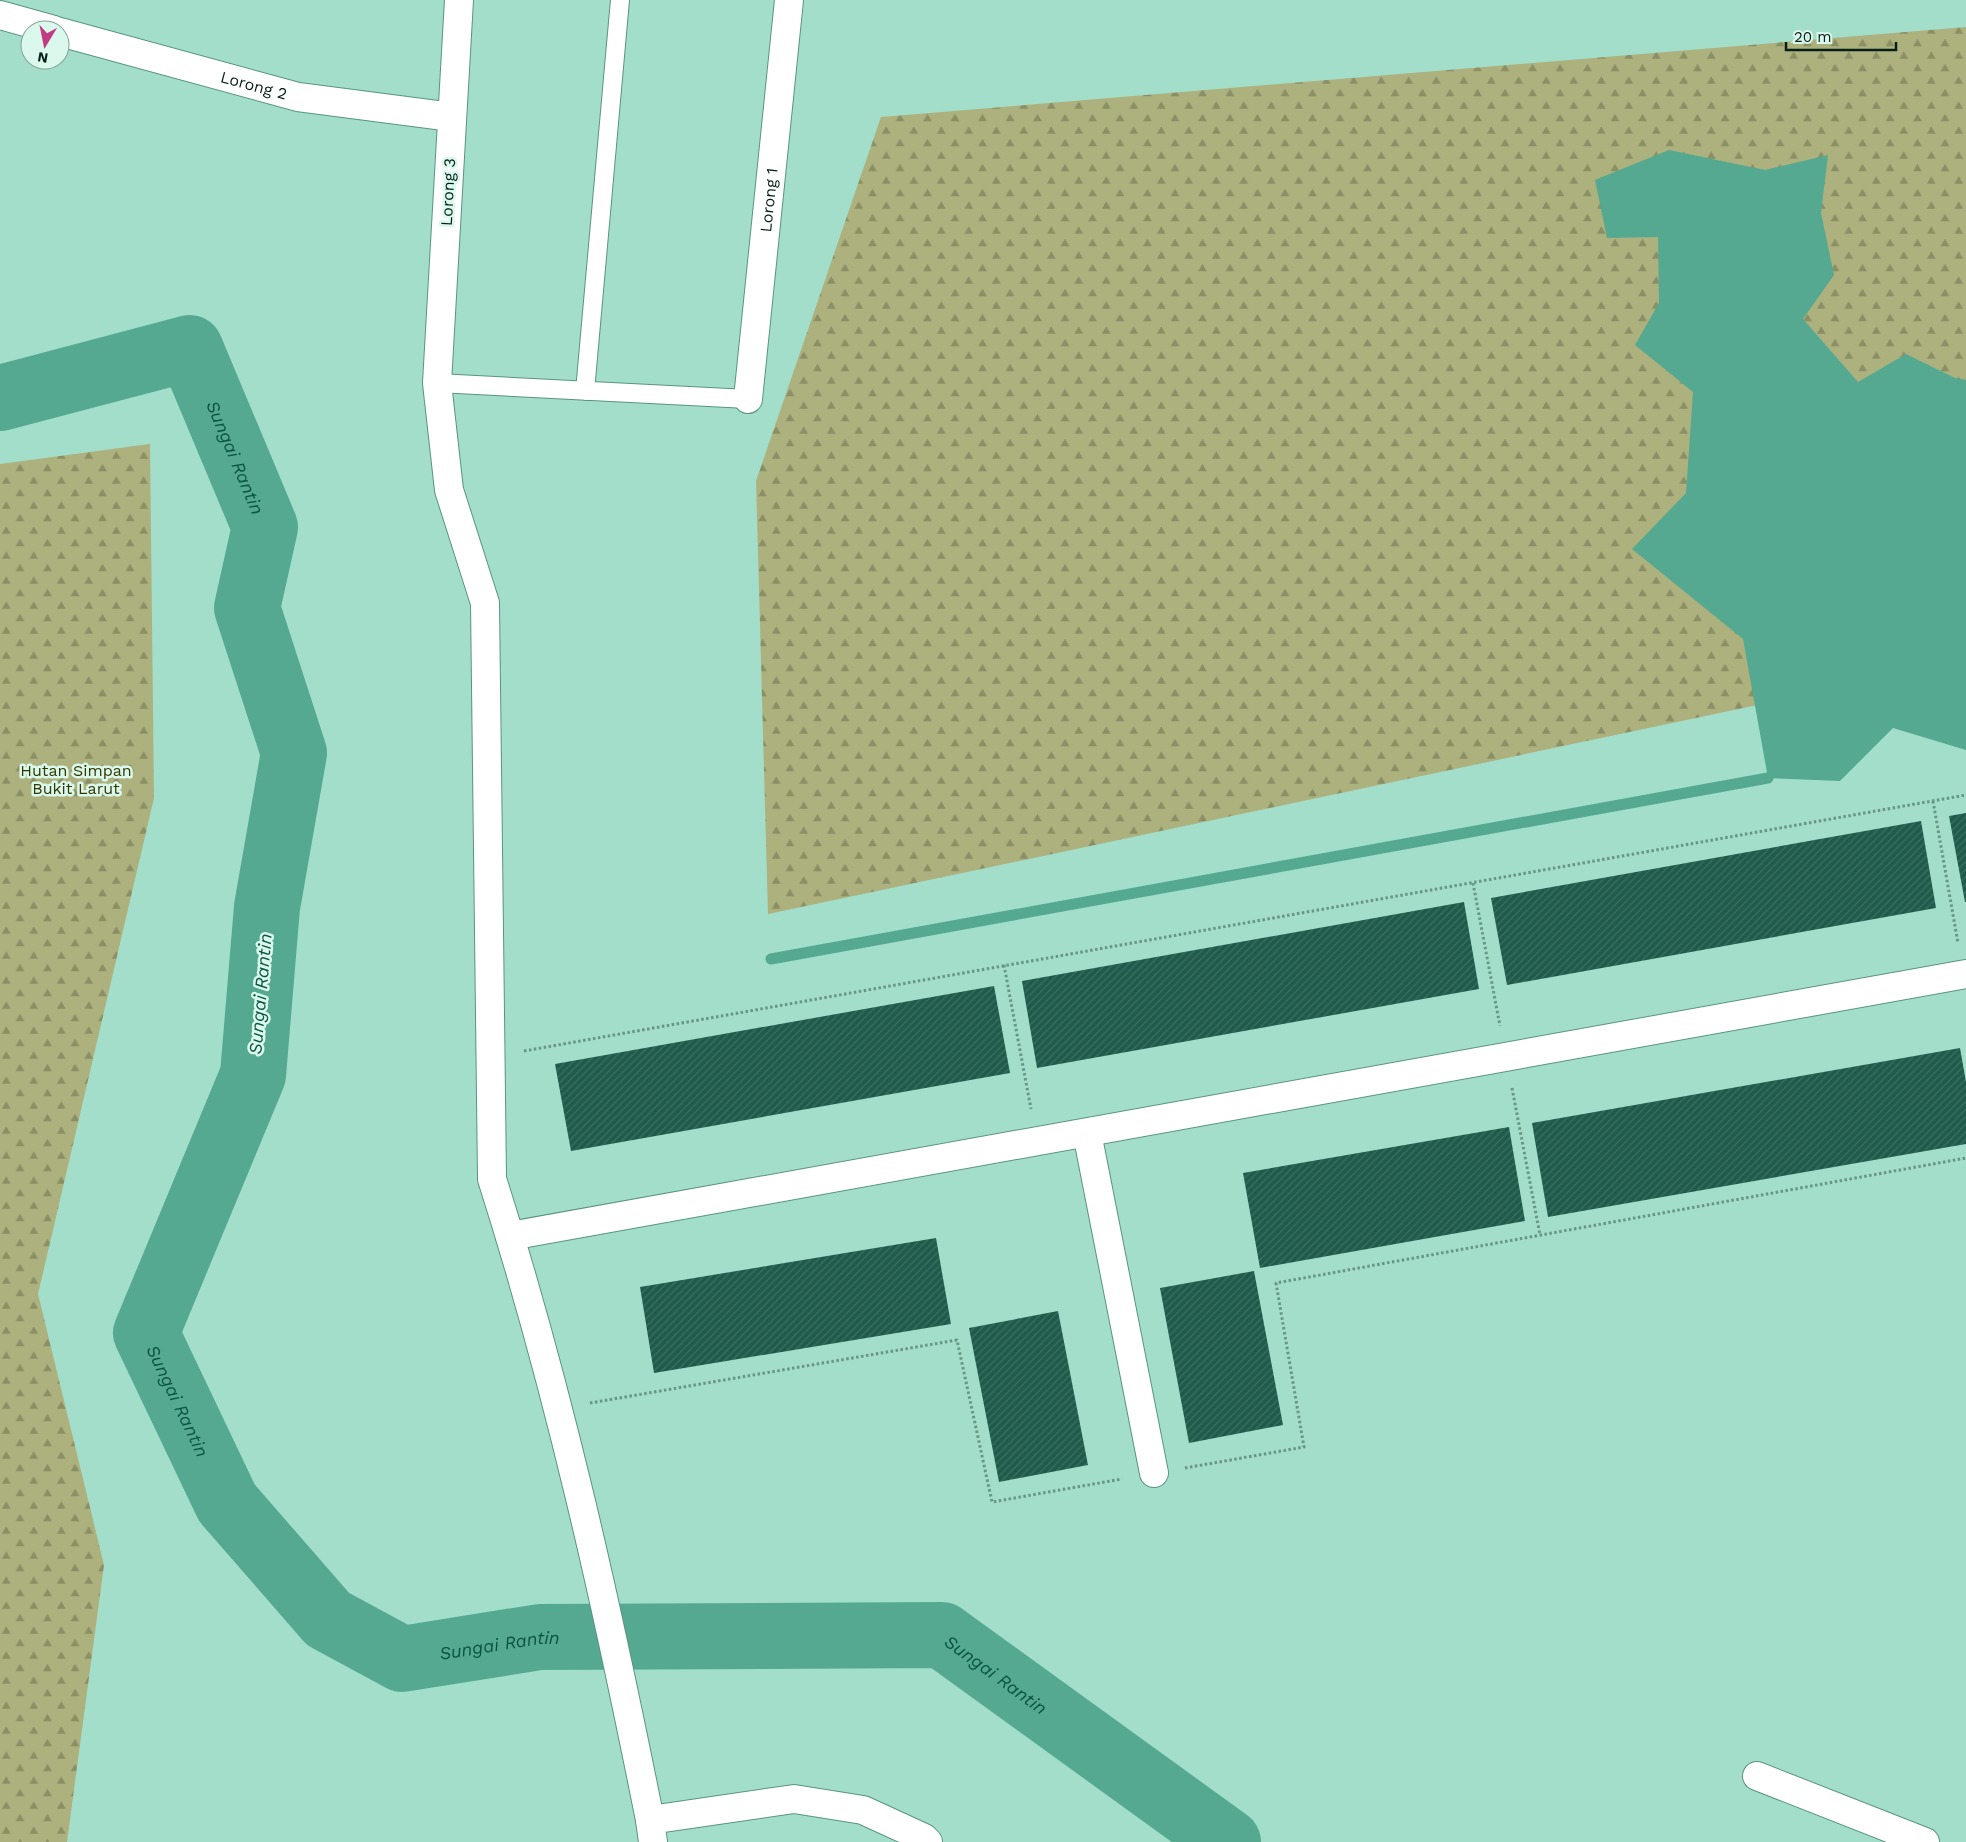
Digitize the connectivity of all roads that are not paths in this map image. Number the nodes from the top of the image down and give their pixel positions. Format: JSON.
{"nodes":[{"id":1,"x":459,"y":0,"type":"edge"},
{"id":2,"x":620,"y":0,"type":"edge"},
{"id":3,"x":789,"y":0,"type":"edge"},
{"id":4,"x":0,"y":15,"type":"edge"},
{"id":5,"x":20,"y":21,"type":"edge"},
{"id":6,"x":70,"y":35,"type":"edge"},
{"id":7,"x":452,"y":117,"type":"junction"},
{"id":8,"x":437,"y":383,"type":"junction"},
{"id":9,"x":585,"y":391,"type":"junction"},
{"id":10,"x":748,"y":399,"type":"joint"},
{"id":11,"x":1965,"y":974,"type":"edge"},
{"id":12,"x":1087,"y":1133,"type":"junction"},
{"id":13,"x":510,"y":1236,"type":"junction"},
{"id":14,"x":1154,"y":1473,"type":"road end"},
{"id":15,"x":1757,"y":1776,"type":"dead end"},
{"id":16,"x":651,"y":1831,"type":"edge"},
{"id":17,"x":928,"y":1842,"type":"edge"},
{"id":18,"x":1925,"y":1842,"type":"edge"}],
"edges":[{"from":1,"to":7,"type":"street","name":"Lorong 3"},
{"from":2,"to":9,"type":"lane"},
{"from":3,"to":10,"type":"street","name":"Lorong 1"},
{"from":4,"to":5,"type":"street"},
{"from":6,"to":7,"type":"street","name":"Lorong 2"},
{"from":7,"to":8,"type":"street","name":"Lorong 3"},
{"from":8,"to":9,"type":"lane"},
{"from":8,"to":13,"type":"street","name":"Lorong 3"},
{"from":9,"to":10,"type":"lane"},
{"from":11,"to":12,"type":"street"},
{"from":12,"to":13,"type":"street"},
{"from":12,"to":14,"type":"street"},
{"from":13,"to":16,"type":"street","name":"Lorong 3"},
{"from":15,"to":18,"type":"street"},
{"from":16,"to":17,"type":"street"}]}
